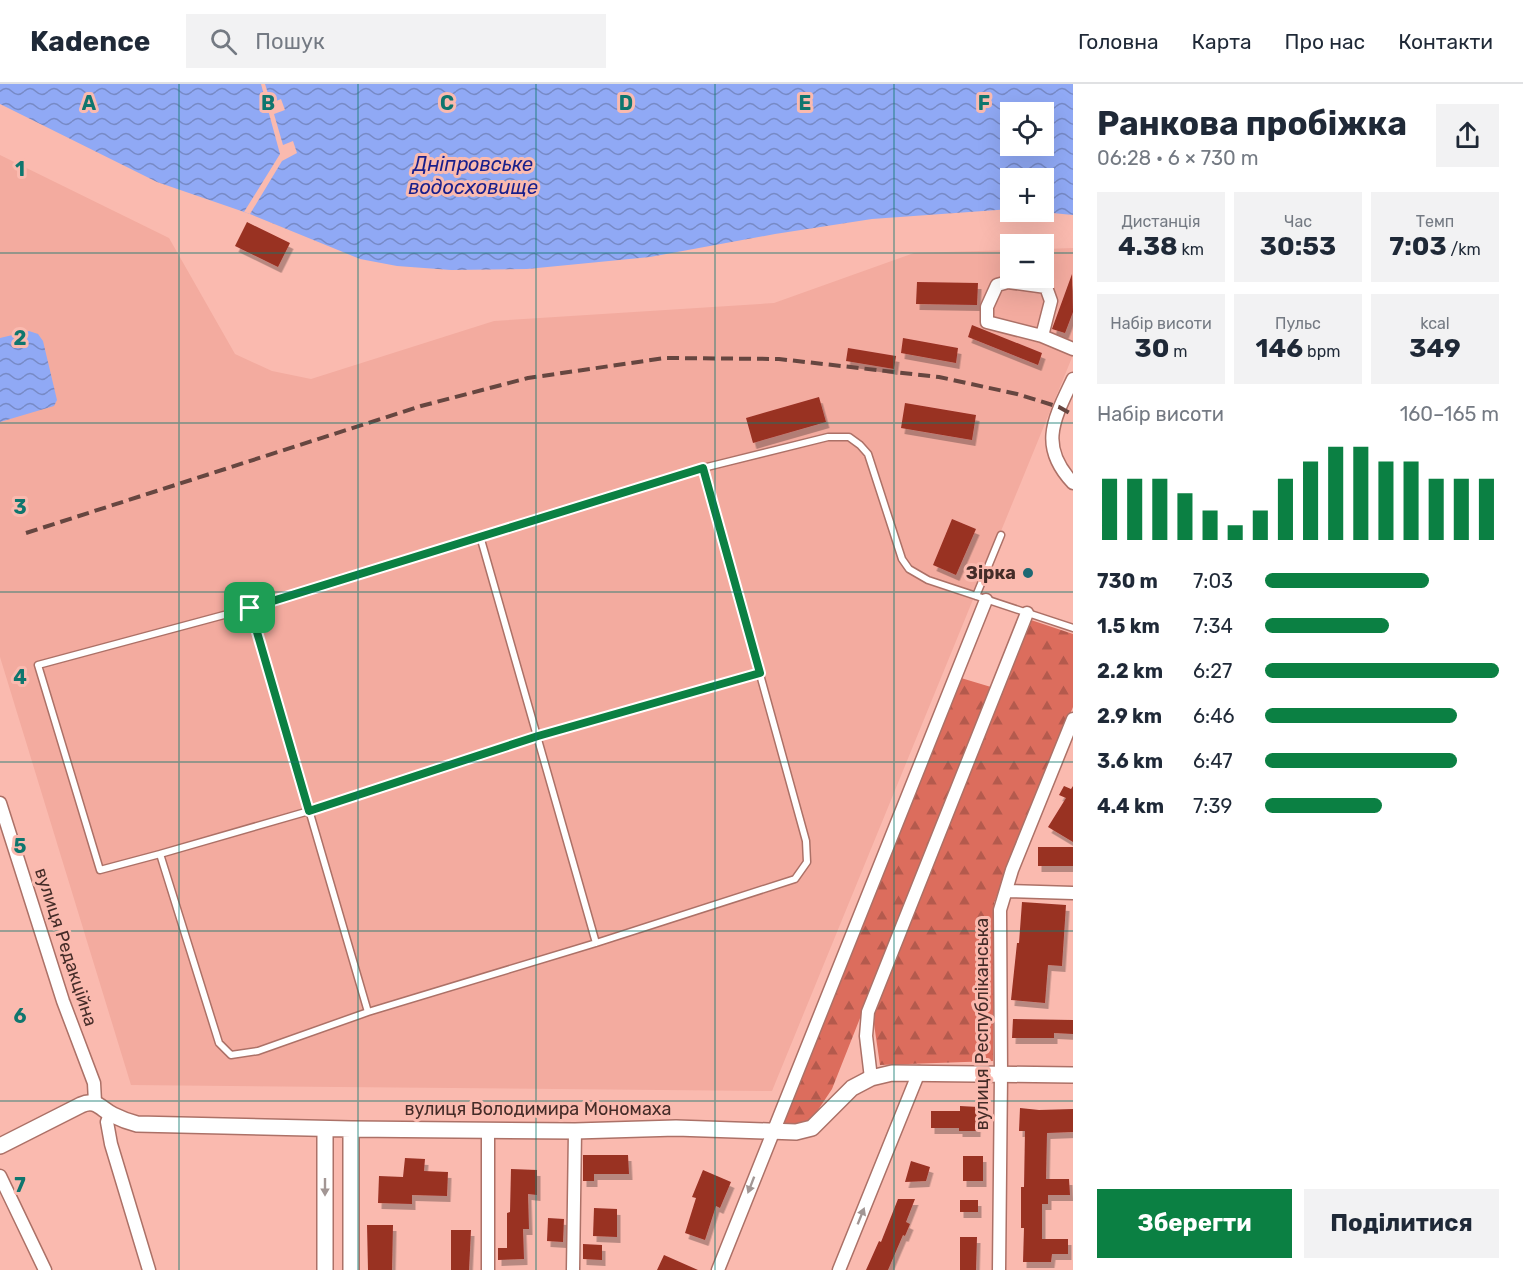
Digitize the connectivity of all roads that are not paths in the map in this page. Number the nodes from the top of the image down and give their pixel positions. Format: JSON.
{"nodes":[{"id":1,"x":1042,"y":336,"type":"junction"},
{"id":2,"x":1073,"y":349,"type":"edge"},
{"id":3,"x":1073,"y":379,"type":"edge"},
{"id":4,"x":703,"y":468,"type":"junction"},
{"id":5,"x":1073,"y":483,"type":"edge"},
{"id":6,"x":1001,"y":535,"type":"dead end"},
{"id":7,"x":480,"y":536,"type":"junction"},
{"id":8,"x":981,"y":598,"type":"junction"},
{"id":9,"x":250,"y":608,"type":"junction"},
{"id":10,"x":1026,"y":613,"type":"junction"},
{"id":11,"x":1073,"y":628,"type":"edge"},
{"id":12,"x":760,"y":673,"type":"junction"},
{"id":13,"x":1072,"y":723,"type":"edge"},
{"id":14,"x":538,"y":736,"type":"junction"},
{"id":15,"x":0,"y":803,"type":"edge"},
{"id":16,"x":309,"y":811,"type":"junction"},
{"id":17,"x":160,"y":854,"type":"junction"},
{"id":18,"x":1006,"y":891,"type":"junction"},
{"id":19,"x":1073,"y":893,"type":"edge"},
{"id":20,"x":596,"y":943,"type":"junction"},
{"id":21,"x":368,"y":1012,"type":"junction"},
{"id":22,"x":920,"y":1072,"type":"junction"},
{"id":23,"x":1001,"y":1074,"type":"junction"},
{"id":24,"x":1073,"y":1075,"type":"edge"},
{"id":25,"x":871,"y":1078,"type":"junction"},
{"id":26,"x":95,"y":1102,"type":"junction"},
{"id":27,"x":110,"y":1114,"type":"junction"},
{"id":28,"x":325,"y":1129,"type":"junction"},
{"id":29,"x":351,"y":1129,"type":"junction"},
{"id":30,"x":488,"y":1130,"type":"junction"},
{"id":31,"x":575,"y":1131,"type":"junction"},
{"id":32,"x":772,"y":1131,"type":"junction"},
{"id":33,"x":0,"y":1146,"type":"edge"},
{"id":34,"x":0,"y":1176,"type":"edge"},
{"id":35,"x":45,"y":1270,"type":"edge"},
{"id":36,"x":149,"y":1270,"type":"edge"},
{"id":37,"x":325,"y":1270,"type":"edge"},
{"id":38,"x":351,"y":1270,"type":"edge"},
{"id":39,"x":488,"y":1270,"type":"edge"},
{"id":40,"x":573,"y":1270,"type":"edge"},
{"id":41,"x":718,"y":1270,"type":"edge"},
{"id":42,"x":839,"y":1270,"type":"edge"},
{"id":43,"x":999,"y":1270,"type":"edge"}],
"edges":[{"from":1,"to":1,"type":"street"},
{"from":1,"to":2,"type":"street"},
{"from":3,"to":5,"type":"street"},
{"from":4,"to":7,"type":"lane"},
{"from":4,"to":8,"type":"lane"},
{"from":4,"to":12,"type":"lane"},
{"from":6,"to":8,"type":"lane"},
{"from":7,"to":9,"type":"lane"},
{"from":7,"to":14,"type":"lane"},
{"from":8,"to":10,"type":"lane"},
{"from":8,"to":32,"type":"street"},
{"from":9,"to":16,"type":"lane"},
{"from":9,"to":17,"type":"lane"},
{"from":10,"to":11,"type":"lane"},
{"from":10,"to":25,"type":"street"},
{"from":12,"to":14,"type":"lane"},
{"from":12,"to":20,"type":"lane"},
{"from":13,"to":18,"type":"street","name":"вулиця Республіканська"},
{"from":14,"to":16,"type":"lane"},
{"from":14,"to":20,"type":"lane"},
{"from":15,"to":26,"type":"street","name":"вулиця Редакційна"},
{"from":16,"to":17,"type":"lane"},
{"from":16,"to":21,"type":"lane"},
{"from":17,"to":21,"type":"lane"},
{"from":18,"to":19,"type":"street"},
{"from":18,"to":23,"type":"street","name":"вулиця Республіканська"},
{"from":20,"to":21,"type":"lane"},
{"from":22,"to":23,"type":"street","name":"вулиця Володимира Мономаха"},
{"from":22,"to":25,"type":"street","name":"вулиця Володимира Мономаха"},
{"from":42,"to":22,"type":"street","one_way":true},
{"from":23,"to":24,"type":"street","name":"вулиця Володимира Мономаха"},
{"from":23,"to":43,"type":"street","name":"вулиця Республіканська"},
{"from":25,"to":32,"type":"street","name":"вулиця Володимира Мономаха"},
{"from":26,"to":27,"type":"street","name":"вулиця Володимира Мономаха"},
{"from":26,"to":33,"type":"street"},
{"from":27,"to":28,"type":"street","name":"вулиця Володимира Мономаха"},
{"from":27,"to":36,"type":"street"},
{"from":28,"to":29,"type":"street","name":"вулиця Володимира Мономаха"},
{"from":28,"to":37,"type":"street","one_way":true},
{"from":29,"to":30,"type":"street","name":"вулиця Володимира Мономаха"},
{"from":29,"to":38,"type":"street"},
{"from":30,"to":31,"type":"street","name":"вулиця Володимира Мономаха"},
{"from":30,"to":39,"type":"street"},
{"from":31,"to":32,"type":"street","name":"вулиця Володимира Мономаха"},
{"from":31,"to":40,"type":"street"},
{"from":32,"to":41,"type":"street","one_way":true},
{"from":34,"to":35,"type":"street"}]}
